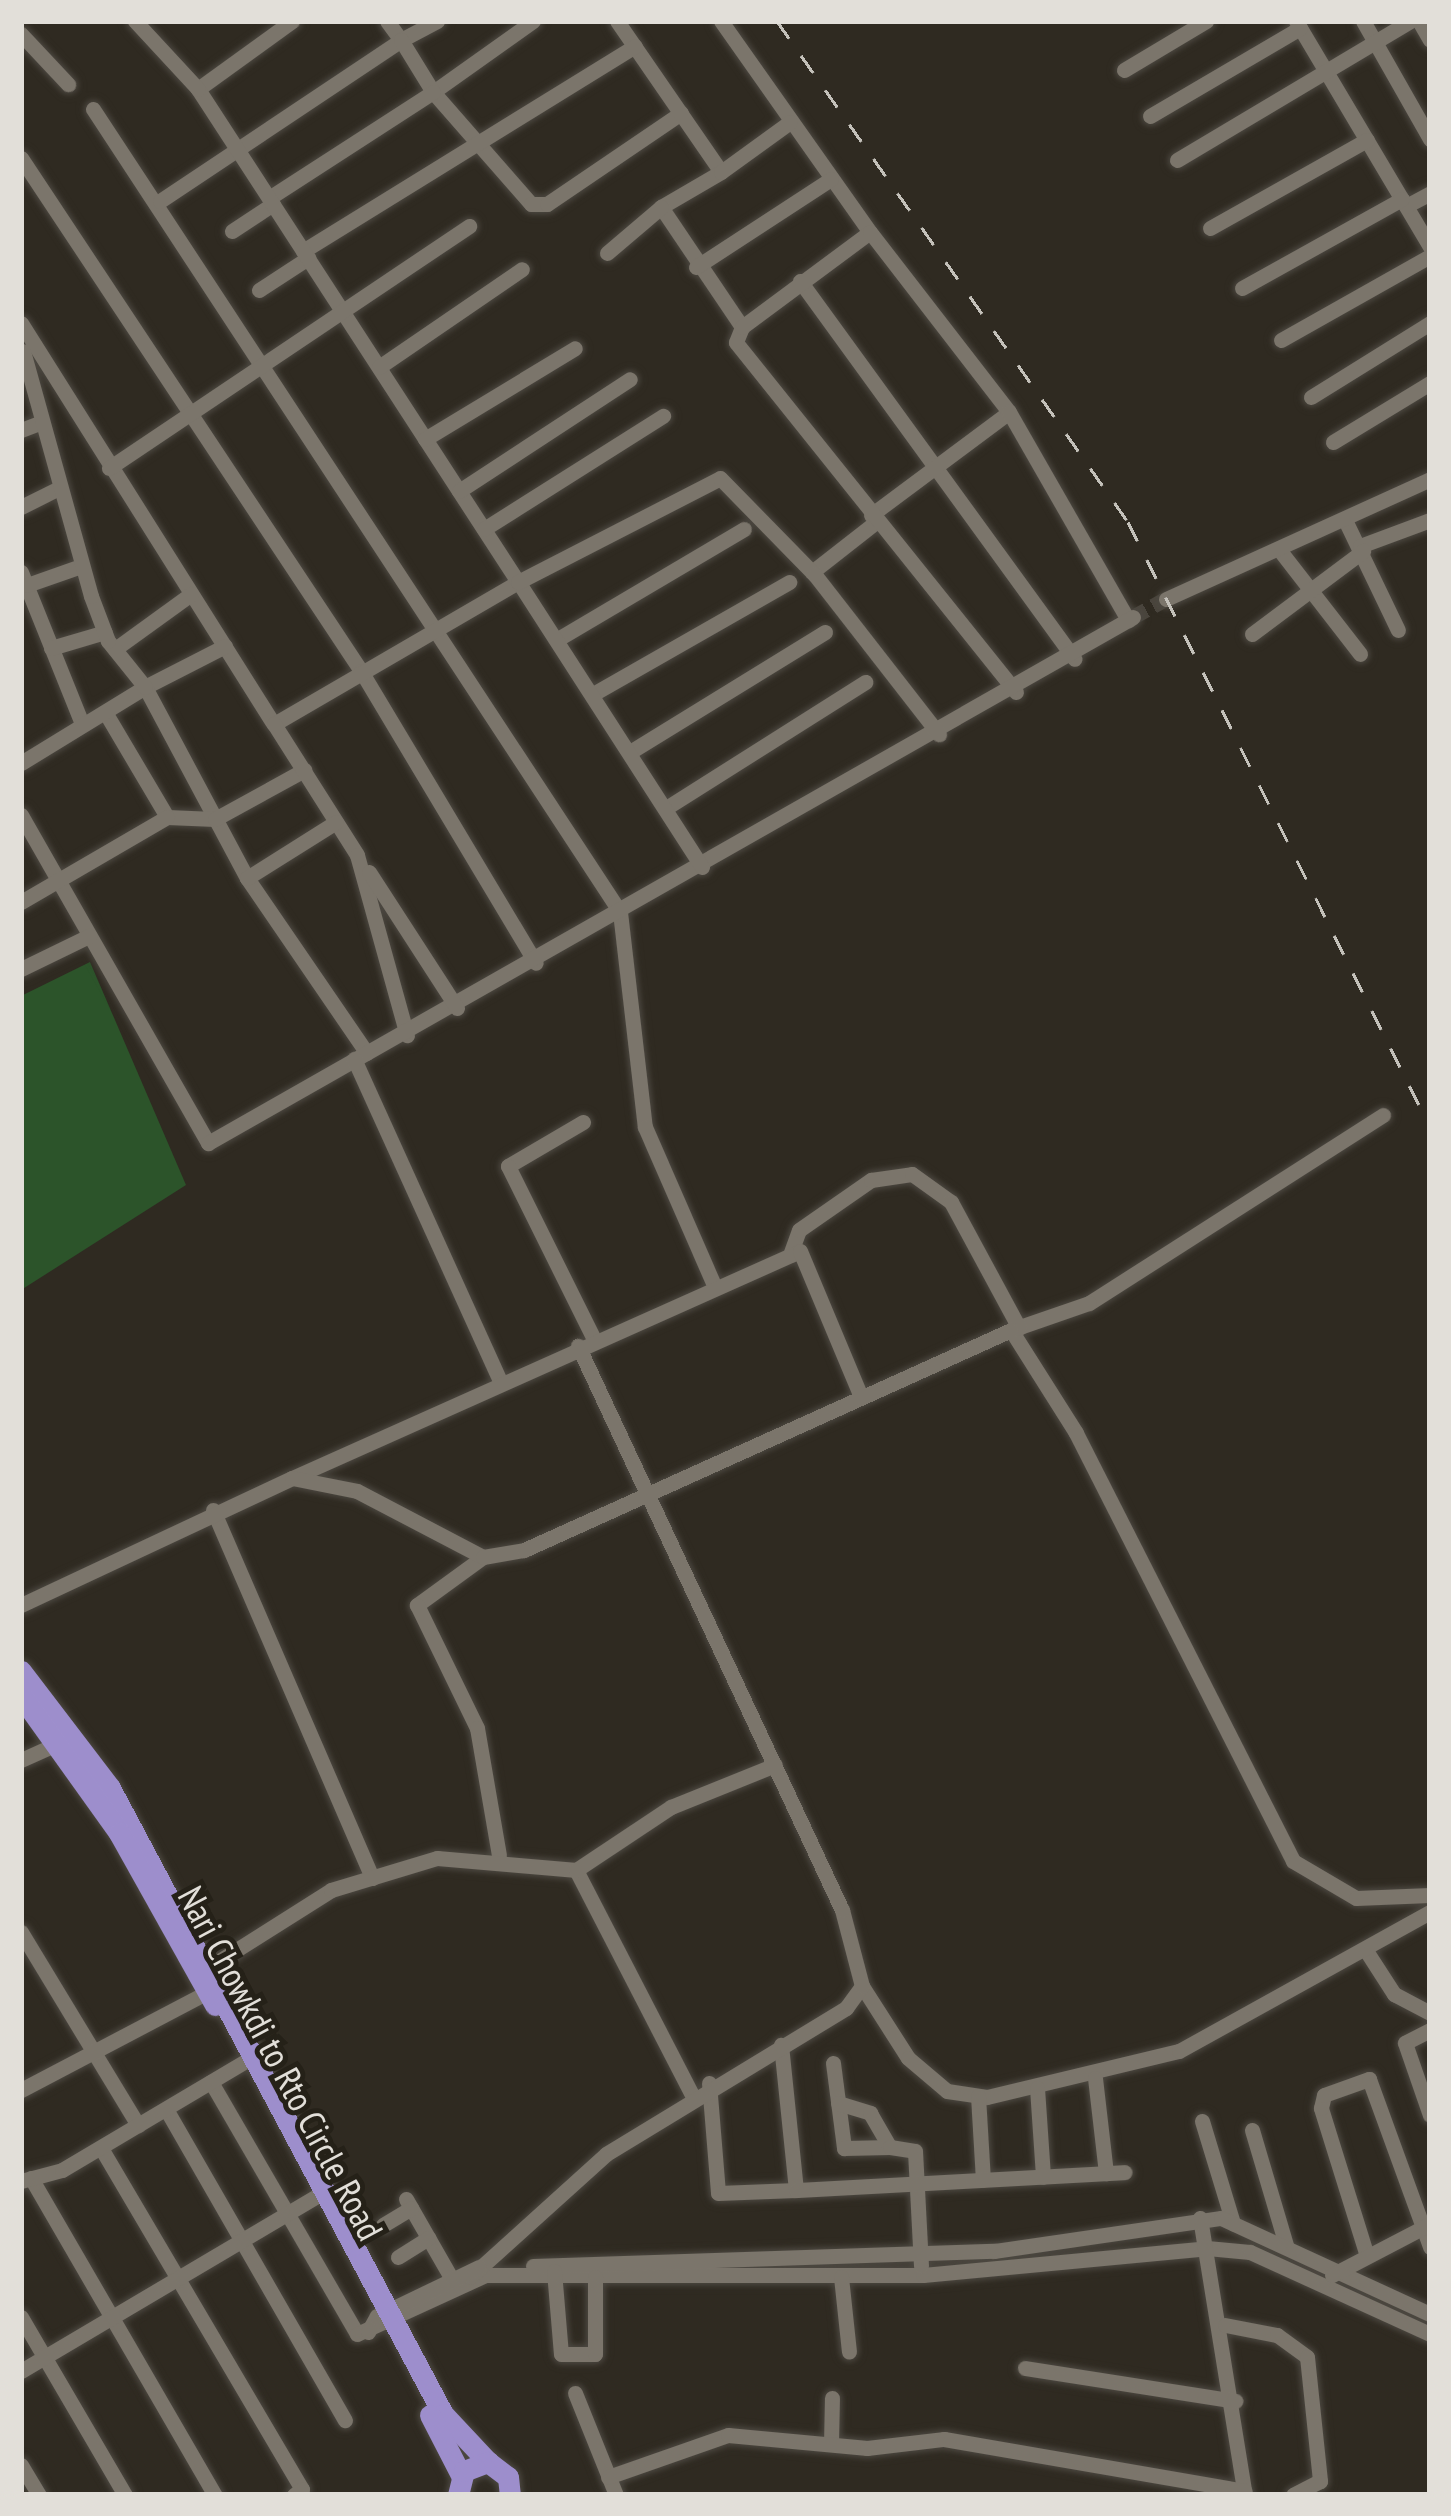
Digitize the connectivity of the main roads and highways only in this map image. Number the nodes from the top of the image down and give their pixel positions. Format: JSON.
{"nodes":[{"id":1,"x":21,"y":1671,"type":"edge"},
{"id":2,"x":21,"y":1696,"type":"edge"},
{"id":3,"x":64,"y":1741,"type":"junction"},
{"id":4,"x":251,"y":2058,"type":"junction"},
{"id":5,"x":438,"y":2417,"type":"junction"},
{"id":6,"x":488,"y":2462,"type":"junction"},
{"id":7,"x":456,"y":2488,"type":"edge"},
{"id":8,"x":510,"y":2495,"type":"edge"}],
"edges":[{"from":1,"to":3,"type":"highway"},
{"from":2,"to":3,"type":"highway","name":"Nari Chowkdi to Rto Circle Road"},
{"from":3,"to":4,"type":"highway","name":"Nari Chowkdi to Rto Circle Road"},
{"from":3,"to":4,"type":"highway"},
{"from":4,"to":5,"type":"highway","name":"Nari Chowkdi to Rto Circle Road"},
{"from":5,"to":6,"type":"highway"},
{"from":5,"to":7,"type":"highway","name":"Nari Chowkdi to Rto Circle Road"},
{"from":6,"to":7,"type":"highway"},
{"from":6,"to":8,"type":"highway"}]}
